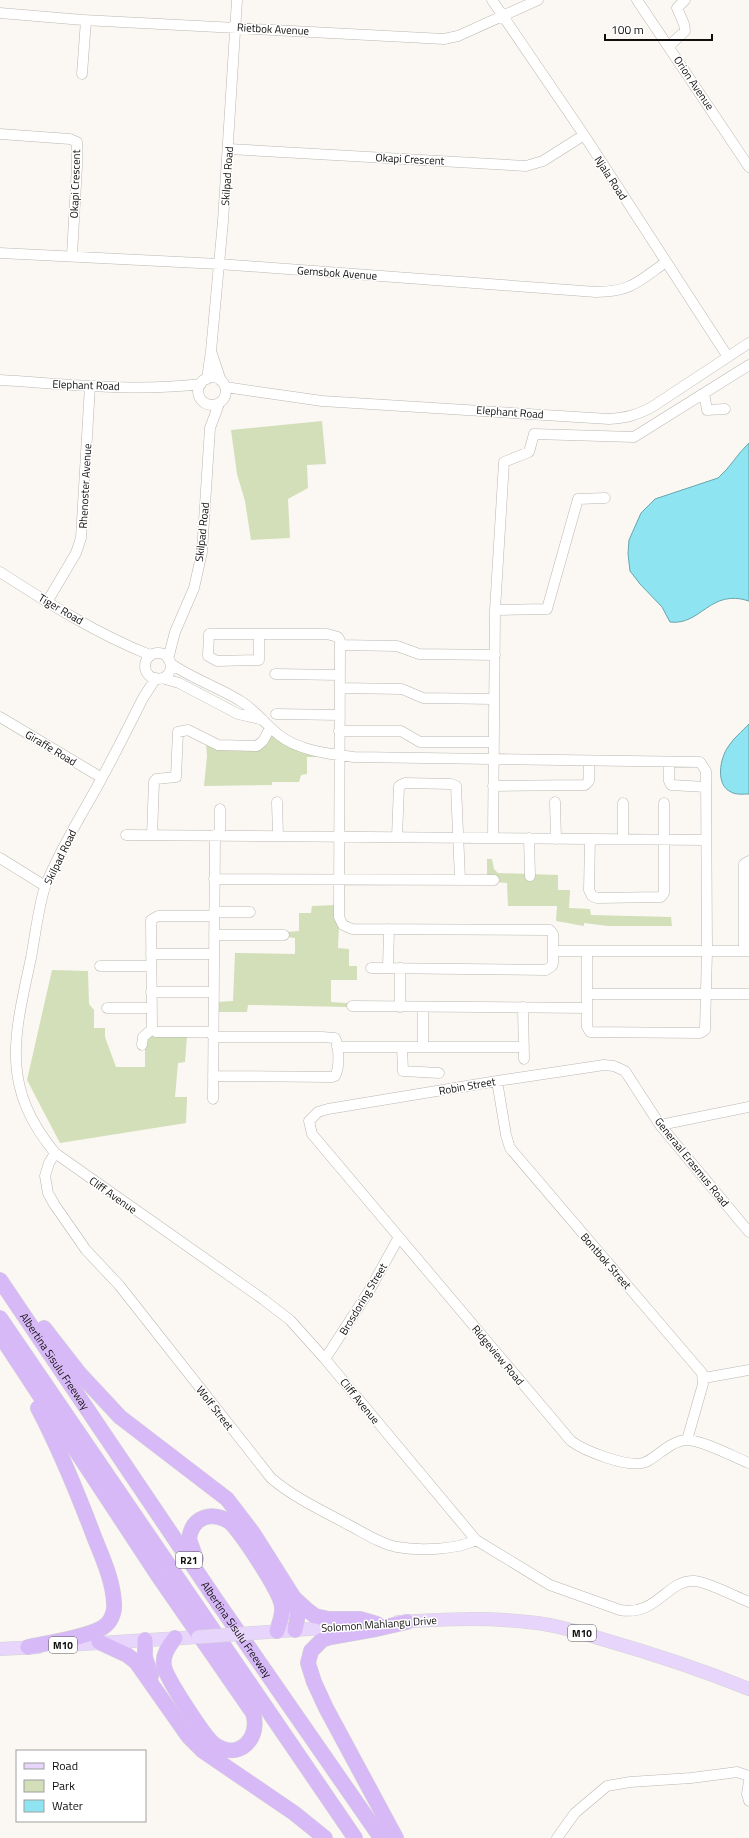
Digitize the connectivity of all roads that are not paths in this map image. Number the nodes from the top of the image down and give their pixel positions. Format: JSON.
{"nodes":[{"id":1,"x":237,"y":0,"type":"edge"},
{"id":2,"x":492,"y":0,"type":"edge"},
{"id":3,"x":538,"y":0,"type":"edge"},
{"id":4,"x":637,"y":0,"type":"edge"},
{"id":5,"x":685,"y":0,"type":"edge"},
{"id":6,"x":0,"y":13,"type":"edge"},
{"id":7,"x":503,"y":16,"type":"junction"},
{"id":8,"x":86,"y":20,"type":"junction"},
{"id":9,"x":235,"y":27,"type":"junction"},
{"id":10,"x":669,"y":46,"type":"junction"},
{"id":11,"x":82,"y":74,"type":"dead end"},
{"id":12,"x":0,"y":134,"type":"edge"},
{"id":13,"x":584,"y":135,"type":"junction"},
{"id":14,"x":229,"y":149,"type":"junction"},
{"id":15,"x":749,"y":167,"type":"edge"},
{"id":16,"x":0,"y":253,"type":"edge"},
{"id":17,"x":72,"y":255,"type":"junction"},
{"id":18,"x":666,"y":262,"type":"junction"},
{"id":19,"x":219,"y":264,"type":"junction"},
{"id":20,"x":749,"y":343,"type":"edge"},
{"id":21,"x":211,"y":351,"type":"junction"},
{"id":22,"x":728,"y":357,"type":"junction"},
{"id":23,"x":748,"y":367,"type":"edge"},
{"id":24,"x":0,"y":380,"type":"edge"},
{"id":25,"x":204,"y":381,"type":"junction"},
{"id":26,"x":90,"y":386,"type":"junction"},
{"id":27,"x":172,"y":387,"type":"junction"},
{"id":28,"x":222,"y":392,"type":"junction"},
{"id":29,"x":704,"y":394,"type":"junction"},
{"id":30,"x":202,"y":399,"type":"junction"},
{"id":31,"x":725,"y":409,"type":"dead end"},
{"id":32,"x":210,"y":428,"type":"junction"},
{"id":33,"x":605,"y":498,"type":"dead end"},
{"id":34,"x":0,"y":572,"type":"edge"},
{"id":35,"x":47,"y":602,"type":"junction"},
{"id":36,"x":494,"y":610,"type":"junction"},
{"id":37,"x":175,"y":632,"type":"junction"},
{"id":38,"x":259,"y":634,"type":"junction"},
{"id":39,"x":340,"y":645,"type":"junction"},
{"id":40,"x":494,"y":655,"type":"junction"},
{"id":41,"x":169,"y":661,"type":"junction"},
{"id":42,"x":153,"y":667,"type":"junction"},
{"id":43,"x":275,"y":674,"type":"dead end"},
{"id":44,"x":340,"y":674,"type":"junction"},
{"id":45,"x":340,"y":688,"type":"junction"},
{"id":46,"x":494,"y":699,"type":"junction"},
{"id":47,"x":276,"y":714,"type":"dead end"},
{"id":48,"x":340,"y":715,"type":"junction"},
{"id":49,"x":0,"y":717,"type":"edge"},
{"id":50,"x":260,"y":719,"type":"junction"},
{"id":51,"x":270,"y":728,"type":"junction"},
{"id":52,"x":339,"y":731,"type":"junction"},
{"id":53,"x":494,"y":742,"type":"junction"},
{"id":54,"x":339,"y":755,"type":"junction"},
{"id":55,"x":493,"y":759,"type":"junction"},
{"id":56,"x":589,"y":762,"type":"junction"},
{"id":57,"x":669,"y":762,"type":"junction"},
{"id":58,"x":102,"y":778,"type":"junction"},
{"id":59,"x":493,"y":786,"type":"junction"},
{"id":60,"x":706,"y":786,"type":"junction"},
{"id":61,"x":277,"y":802,"type":"dead end"},
{"id":62,"x":555,"y":802,"type":"dead end"},
{"id":63,"x":664,"y":803,"type":"dead end"},
{"id":64,"x":623,"y":804,"type":"dead end"},
{"id":65,"x":220,"y":809,"type":"dead end"},
{"id":66,"x":126,"y":834,"type":"dead end"},
{"id":67,"x":152,"y":835,"type":"junction"},
{"id":68,"x":217,"y":835,"type":"junction"},
{"id":69,"x":278,"y":836,"type":"junction"},
{"id":70,"x":339,"y":836,"type":"junction"},
{"id":71,"x":397,"y":837,"type":"junction"},
{"id":72,"x":458,"y":838,"type":"junction"},
{"id":73,"x":493,"y":838,"type":"junction"},
{"id":74,"x":530,"y":838,"type":"junction"},
{"id":75,"x":556,"y":838,"type":"junction"},
{"id":76,"x":590,"y":839,"type":"junction"},
{"id":77,"x":623,"y":839,"type":"junction"},
{"id":78,"x":664,"y":840,"type":"junction"},
{"id":79,"x":706,"y":840,"type":"junction"},
{"id":80,"x":0,"y":858,"type":"edge"},
{"id":81,"x":749,"y":861,"type":"edge"},
{"id":82,"x":530,"y":876,"type":"dead end"},
{"id":83,"x":339,"y":878,"type":"junction"},
{"id":84,"x":214,"y":879,"type":"junction"},
{"id":85,"x":460,"y":879,"type":"junction"},
{"id":86,"x":494,"y":880,"type":"dead end"},
{"id":87,"x":45,"y":886,"type":"junction"},
{"id":88,"x":250,"y":912,"type":"dead end"},
{"id":89,"x":214,"y":914,"type":"junction"},
{"id":90,"x":389,"y":929,"type":"junction"},
{"id":91,"x":214,"y":935,"type":"junction"},
{"id":92,"x":284,"y":935,"type":"dead end"},
{"id":93,"x":554,"y":951,"type":"junction"},
{"id":94,"x":707,"y":951,"type":"junction"},
{"id":95,"x":746,"y":951,"type":"edge"},
{"id":96,"x":587,"y":952,"type":"junction"},
{"id":97,"x":151,"y":954,"type":"junction"},
{"id":98,"x":214,"y":954,"type":"junction"},
{"id":99,"x":100,"y":966,"type":"dead end"},
{"id":100,"x":151,"y":966,"type":"junction"},
{"id":101,"x":371,"y":968,"type":"dead end"},
{"id":102,"x":388,"y":968,"type":"junction"},
{"id":103,"x":400,"y":968,"type":"junction"},
{"id":104,"x":151,"y":992,"type":"junction"},
{"id":105,"x":214,"y":992,"type":"junction"},
{"id":106,"x":587,"y":994,"type":"junction"},
{"id":107,"x":707,"y":994,"type":"junction"},
{"id":108,"x":749,"y":994,"type":"edge"},
{"id":109,"x":352,"y":1006,"type":"dead end"},
{"id":110,"x":400,"y":1006,"type":"junction"},
{"id":111,"x":423,"y":1007,"type":"junction"},
{"id":112,"x":107,"y":1008,"type":"dead end"},
{"id":113,"x":150,"y":1008,"type":"junction"},
{"id":114,"x":524,"y":1008,"type":"junction"},
{"id":115,"x":587,"y":1008,"type":"junction"},
{"id":116,"x":152,"y":1029,"type":"junction"},
{"id":117,"x":213,"y":1035,"type":"junction"},
{"id":118,"x":142,"y":1045,"type":"dead end"},
{"id":119,"x":337,"y":1047,"type":"junction"},
{"id":120,"x":402,"y":1047,"type":"junction"},
{"id":121,"x":423,"y":1047,"type":"junction"},
{"id":122,"x":524,"y":1047,"type":"junction"},
{"id":123,"x":524,"y":1059,"type":"dead end"},
{"id":124,"x":625,"y":1070,"type":"joint"},
{"id":125,"x":439,"y":1072,"type":"dead end"},
{"id":126,"x":14,"y":1076,"type":"joint"},
{"id":127,"x":213,"y":1076,"type":"junction"},
{"id":128,"x":497,"y":1081,"type":"junction"},
{"id":129,"x":213,"y":1099,"type":"dead end"},
{"id":130,"x":749,"y":1107,"type":"edge"},
{"id":131,"x":310,"y":1118,"type":"joint"},
{"id":132,"x":660,"y":1125,"type":"junction"},
{"id":133,"x":55,"y":1154,"type":"junction"},
{"id":134,"x":749,"y":1232,"type":"edge"},
{"id":135,"x":399,"y":1237,"type":"junction"},
{"id":136,"x":0,"y":1272,"type":"edge"},
{"id":137,"x":0,"y":1280,"type":"edge"},
{"id":138,"x":0,"y":1318,"type":"edge"},
{"id":139,"x":0,"y":1335,"type":"edge"},
{"id":140,"x":0,"y":1343,"type":"edge"},
{"id":141,"x":325,"y":1359,"type":"junction"},
{"id":142,"x":749,"y":1370,"type":"edge"},
{"id":143,"x":704,"y":1378,"type":"junction"},
{"id":144,"x":687,"y":1440,"type":"junction"},
{"id":145,"x":749,"y":1463,"type":"edge"},
{"id":146,"x":476,"y":1540,"type":"junction"},
{"id":147,"x":294,"y":1598,"type":"junction"},
{"id":148,"x":749,"y":1602,"type":"edge"},
{"id":149,"x":407,"y":1622,"type":"junction"},
{"id":150,"x":377,"y":1624,"type":"junction"},
{"id":151,"x":295,"y":1630,"type":"junction"},
{"id":152,"x":274,"y":1632,"type":"junction"},
{"id":153,"x":175,"y":1638,"type":"junction"},
{"id":154,"x":145,"y":1640,"type":"junction"},
{"id":155,"x":98,"y":1642,"type":"junction"},
{"id":156,"x":28,"y":1647,"type":"junction"},
{"id":157,"x":0,"y":1649,"type":"edge"},
{"id":158,"x":749,"y":1689,"type":"edge"},
{"id":159,"x":164,"y":1702,"type":"junction"},
{"id":160,"x":749,"y":1776,"type":"edge"},
{"id":161,"x":749,"y":1781,"type":"edge"},
{"id":162,"x":749,"y":1801,"type":"edge"},
{"id":163,"x":363,"y":1813,"type":"junction"},
{"id":164,"x":324,"y":1838,"type":"edge"},
{"id":165,"x":355,"y":1838,"type":"edge"},
{"id":166,"x":381,"y":1838,"type":"edge"},
{"id":167,"x":396,"y":1838,"type":"edge"},
{"id":168,"x":557,"y":1838,"type":"edge"}],
"edges":[{"from":1,"to":9,"type":"street","name":"Skilpad Road"},
{"from":2,"to":7,"type":"street","name":"Njala Road"},
{"from":3,"to":7,"type":"street","name":"Rietbok Avenue"},
{"from":4,"to":10,"type":"street","name":"Orion Avenue"},
{"from":5,"to":10,"type":"street"},
{"from":6,"to":8,"type":"street","name":"Rietbok Avenue"},
{"from":7,"to":9,"type":"street","name":"Rietbok Avenue"},
{"from":7,"to":13,"type":"street","name":"Njala Road"},
{"from":8,"to":9,"type":"street","name":"Rietbok Avenue"},
{"from":8,"to":11,"type":"street"},
{"from":9,"to":14,"type":"street","name":"Skilpad Road"},
{"from":10,"to":15,"type":"street","name":"Orion Avenue"},
{"from":12,"to":17,"type":"street","name":"Okapi Crescent"},
{"from":13,"to":14,"type":"street","name":"Okapi Crescent"},
{"from":13,"to":18,"type":"street","name":"Njala Road"},
{"from":14,"to":19,"type":"street","name":"Skilpad Road"},
{"from":16,"to":17,"type":"street","name":"Gemsbok Avenue"},
{"from":17,"to":19,"type":"street","name":"Gemsbok Avenue"},
{"from":18,"to":19,"type":"street","name":"Gemsbok Avenue"},
{"from":18,"to":22,"type":"street","name":"Njala Road"},
{"from":19,"to":21,"type":"street","name":"Skilpad Road"},
{"from":20,"to":22,"type":"street","name":"Elephant Road"},
{"from":21,"to":25,"type":"street","name":"Skilpad Road"},
{"from":21,"to":28,"type":"street","name":"Skilpad Road"},
{"from":22,"to":28,"type":"street","name":"Elephant Road"},
{"from":23,"to":29,"type":"street"},
{"from":24,"to":26,"type":"street","name":"Elephant Road"},
{"from":25,"to":27,"type":"street","name":"Elephant Road"},
{"from":25,"to":28,"type":"street"},
{"from":25,"to":30,"type":"street"},
{"from":26,"to":27,"type":"street","name":"Elephant Road"},
{"from":26,"to":35,"type":"street","name":"Rhenoster Avenue"},
{"from":27,"to":30,"type":"street","name":"Elephant Road"},
{"from":28,"to":30,"type":"street"},
{"from":28,"to":32,"type":"street","name":"Skilpad Road"},
{"from":29,"to":31,"type":"street"},
{"from":29,"to":36,"type":"street"},
{"from":30,"to":32,"type":"street","name":"Skilpad Road"},
{"from":32,"to":37,"type":"street","name":"Skilpad Road"},
{"from":33,"to":36,"type":"street"},
{"from":34,"to":35,"type":"street","name":"Tiger Road"},
{"from":35,"to":42,"type":"street","name":"Tiger Road"},
{"from":36,"to":40,"type":"street"},
{"from":37,"to":41,"type":"street","name":"Skilpad Road"},
{"from":37,"to":42,"type":"street","name":"Skilpad Road"},
{"from":38,"to":38,"type":"street"},
{"from":38,"to":39,"type":"street"},
{"from":39,"to":40,"type":"street"},
{"from":39,"to":44,"type":"street"},
{"from":40,"to":46,"type":"street"},
{"from":41,"to":42,"type":"street"},
{"from":41,"to":42,"type":"street","name":"Skilpad Road"},
{"from":41,"to":50,"type":"street"},
{"from":42,"to":50,"type":"street"},
{"from":42,"to":58,"type":"street","name":"Skilpad Road"},
{"from":43,"to":44,"type":"street"},
{"from":44,"to":45,"type":"street"},
{"from":45,"to":46,"type":"street"},
{"from":45,"to":48,"type":"street"},
{"from":46,"to":53,"type":"street"},
{"from":47,"to":48,"type":"street"},
{"from":48,"to":52,"type":"street"},
{"from":49,"to":58,"type":"street","name":"Giraffe Road"},
{"from":50,"to":51,"type":"street"},
{"from":51,"to":54,"type":"street"},
{"from":51,"to":67,"type":"street"},
{"from":52,"to":53,"type":"street"},
{"from":52,"to":54,"type":"street"},
{"from":53,"to":55,"type":"street"},
{"from":54,"to":55,"type":"street"},
{"from":54,"to":70,"type":"street"},
{"from":55,"to":56,"type":"street"},
{"from":55,"to":59,"type":"street"},
{"from":56,"to":57,"type":"street"},
{"from":56,"to":59,"type":"street"},
{"from":57,"to":60,"type":"street"},
{"from":57,"to":60,"type":"street"},
{"from":58,"to":87,"type":"street","name":"Skilpad Road"},
{"from":59,"to":73,"type":"street"},
{"from":60,"to":79,"type":"street"},
{"from":61,"to":69,"type":"street"},
{"from":62,"to":75,"type":"street"},
{"from":63,"to":78,"type":"street"},
{"from":64,"to":77,"type":"street"},
{"from":65,"to":68,"type":"street"},
{"from":66,"to":67,"type":"street"},
{"from":67,"to":68,"type":"street"},
{"from":68,"to":69,"type":"street"},
{"from":68,"to":84,"type":"street"},
{"from":69,"to":70,"type":"street"},
{"from":70,"to":71,"type":"street"},
{"from":70,"to":83,"type":"street"},
{"from":71,"to":72,"type":"street"},
{"from":71,"to":72,"type":"street"},
{"from":72,"to":73,"type":"street"},
{"from":72,"to":85,"type":"street"},
{"from":73,"to":74,"type":"street"},
{"from":74,"to":75,"type":"street"},
{"from":74,"to":82,"type":"street"},
{"from":75,"to":76,"type":"street"},
{"from":76,"to":77,"type":"street"},
{"from":76,"to":78,"type":"street"},
{"from":77,"to":78,"type":"street"},
{"from":78,"to":79,"type":"street"},
{"from":79,"to":94,"type":"street"},
{"from":80,"to":87,"type":"street"},
{"from":81,"to":95,"type":"street"},
{"from":83,"to":84,"type":"street"},
{"from":83,"to":85,"type":"street"},
{"from":83,"to":90,"type":"street"},
{"from":84,"to":89,"type":"street"},
{"from":85,"to":86,"type":"street"},
{"from":87,"to":126,"type":"street","name":"Skilpad Road"},
{"from":88,"to":89,"type":"street"},
{"from":89,"to":91,"type":"street"},
{"from":89,"to":97,"type":"street"},
{"from":90,"to":93,"type":"street"},
{"from":90,"to":102,"type":"street"},
{"from":91,"to":92,"type":"street"},
{"from":91,"to":98,"type":"street"},
{"from":93,"to":96,"type":"street"},
{"from":93,"to":103,"type":"street"},
{"from":94,"to":95,"type":"street"},
{"from":94,"to":96,"type":"street"},
{"from":94,"to":107,"type":"street"},
{"from":96,"to":106,"type":"street"},
{"from":97,"to":98,"type":"street"},
{"from":97,"to":100,"type":"street"},
{"from":98,"to":105,"type":"street"},
{"from":99,"to":100,"type":"street"},
{"from":100,"to":104,"type":"street"},
{"from":101,"to":102,"type":"street"},
{"from":102,"to":103,"type":"street"},
{"from":103,"to":110,"type":"street"},
{"from":104,"to":105,"type":"street"},
{"from":104,"to":113,"type":"street"},
{"from":105,"to":117,"type":"street"},
{"from":106,"to":107,"type":"street"},
{"from":106,"to":115,"type":"street"},
{"from":107,"to":108,"type":"street"},
{"from":107,"to":115,"type":"street"},
{"from":109,"to":110,"type":"street"},
{"from":110,"to":111,"type":"street"},
{"from":111,"to":114,"type":"street"},
{"from":111,"to":121,"type":"street"},
{"from":112,"to":113,"type":"street"},
{"from":113,"to":116,"type":"street"},
{"from":114,"to":115,"type":"street"},
{"from":114,"to":122,"type":"street"},
{"from":116,"to":117,"type":"street"},
{"from":116,"to":118,"type":"street"},
{"from":117,"to":119,"type":"street"},
{"from":117,"to":127,"type":"street"},
{"from":119,"to":120,"type":"street"},
{"from":119,"to":127,"type":"street"},
{"from":120,"to":121,"type":"street"},
{"from":120,"to":125,"type":"street"},
{"from":121,"to":122,"type":"street"},
{"from":122,"to":123,"type":"street"},
{"from":124,"to":128,"type":"street","name":"Robin Street"},
{"from":124,"to":132,"type":"street","name":"Generaal Erasmus Road"},
{"from":126,"to":133,"type":"street","name":"Cliff Avenue"},
{"from":127,"to":129,"type":"street"},
{"from":128,"to":131,"type":"street","name":"Robin Street"},
{"from":128,"to":143,"type":"street","name":"Bontbok Street"},
{"from":130,"to":132,"type":"street"},
{"from":131,"to":135,"type":"street","name":"Ridgeview Road"},
{"from":132,"to":134,"type":"street","name":"Generaal Erasmus Road"},
{"from":133,"to":141,"type":"street","name":"Cliff Avenue"},
{"from":133,"to":146,"type":"street","name":"Wolf Street"},
{"from":135,"to":141,"type":"street","name":"Brosdoring Street"},
{"from":135,"to":144,"type":"street","name":"Ridgeview Road"},
{"from":136,"to":147,"type":"highway"},
{"from":137,"to":163,"type":"highway","name":"Albertina Sisulu Freeway","number":"R21"},
{"from":138,"to":165,"type":"highway","name":"Albertina Sisulu Freeway","number":"R21"},
{"from":139,"to":153,"type":"highway"},
{"from":140,"to":156,"type":"highway"},
{"from":141,"to":146,"type":"street","name":"Cliff Avenue"},
{"from":142,"to":143,"type":"street"},
{"from":143,"to":144,"type":"street"},
{"from":144,"to":145,"type":"street"},
{"from":146,"to":148,"type":"street","name":"Cliff Avenue"},
{"from":147,"to":150,"type":"highway"},
{"from":147,"to":151,"type":"highway"},
{"from":149,"to":150,"type":"main road","name":"Solomon Mahlangu Drive","number":"M10"},
{"from":149,"to":158,"type":"main road","name":"Solomon Mahlangu Drive","number":"M10"},
{"from":149,"to":167,"type":"highway"},
{"from":150,"to":151,"type":"main road","name":"Solomon Mahlangu Drive","number":"M10"},
{"from":151,"to":152,"type":"main road","name":"Solomon Mahlangu Drive","number":"M10"},
{"from":152,"to":153,"type":"main road","name":"Solomon Mahlangu Drive","number":"M10","bridge":true},
{"from":152,"to":163,"type":"highway"},
{"from":153,"to":154,"type":"main road","name":"Solomon Mahlangu Drive","number":"M10"},
{"from":154,"to":155,"type":"main road","name":"Solomon Mahlangu Drive","number":"M10"},
{"from":154,"to":159,"type":"highway"},
{"from":155,"to":156,"type":"main road","name":"Solomon Mahlangu Drive","number":"M10"},
{"from":155,"to":159,"type":"highway"},
{"from":156,"to":157,"type":"main road","name":"Solomon Mahlangu Drive","number":"M10"},
{"from":159,"to":164,"type":"highway"},
{"from":160,"to":168,"type":"street"},
{"from":161,"to":162,"type":"street"},
{"from":163,"to":166,"type":"highway","name":"Albertina Sisulu Freeway","number":"R21"}]}
